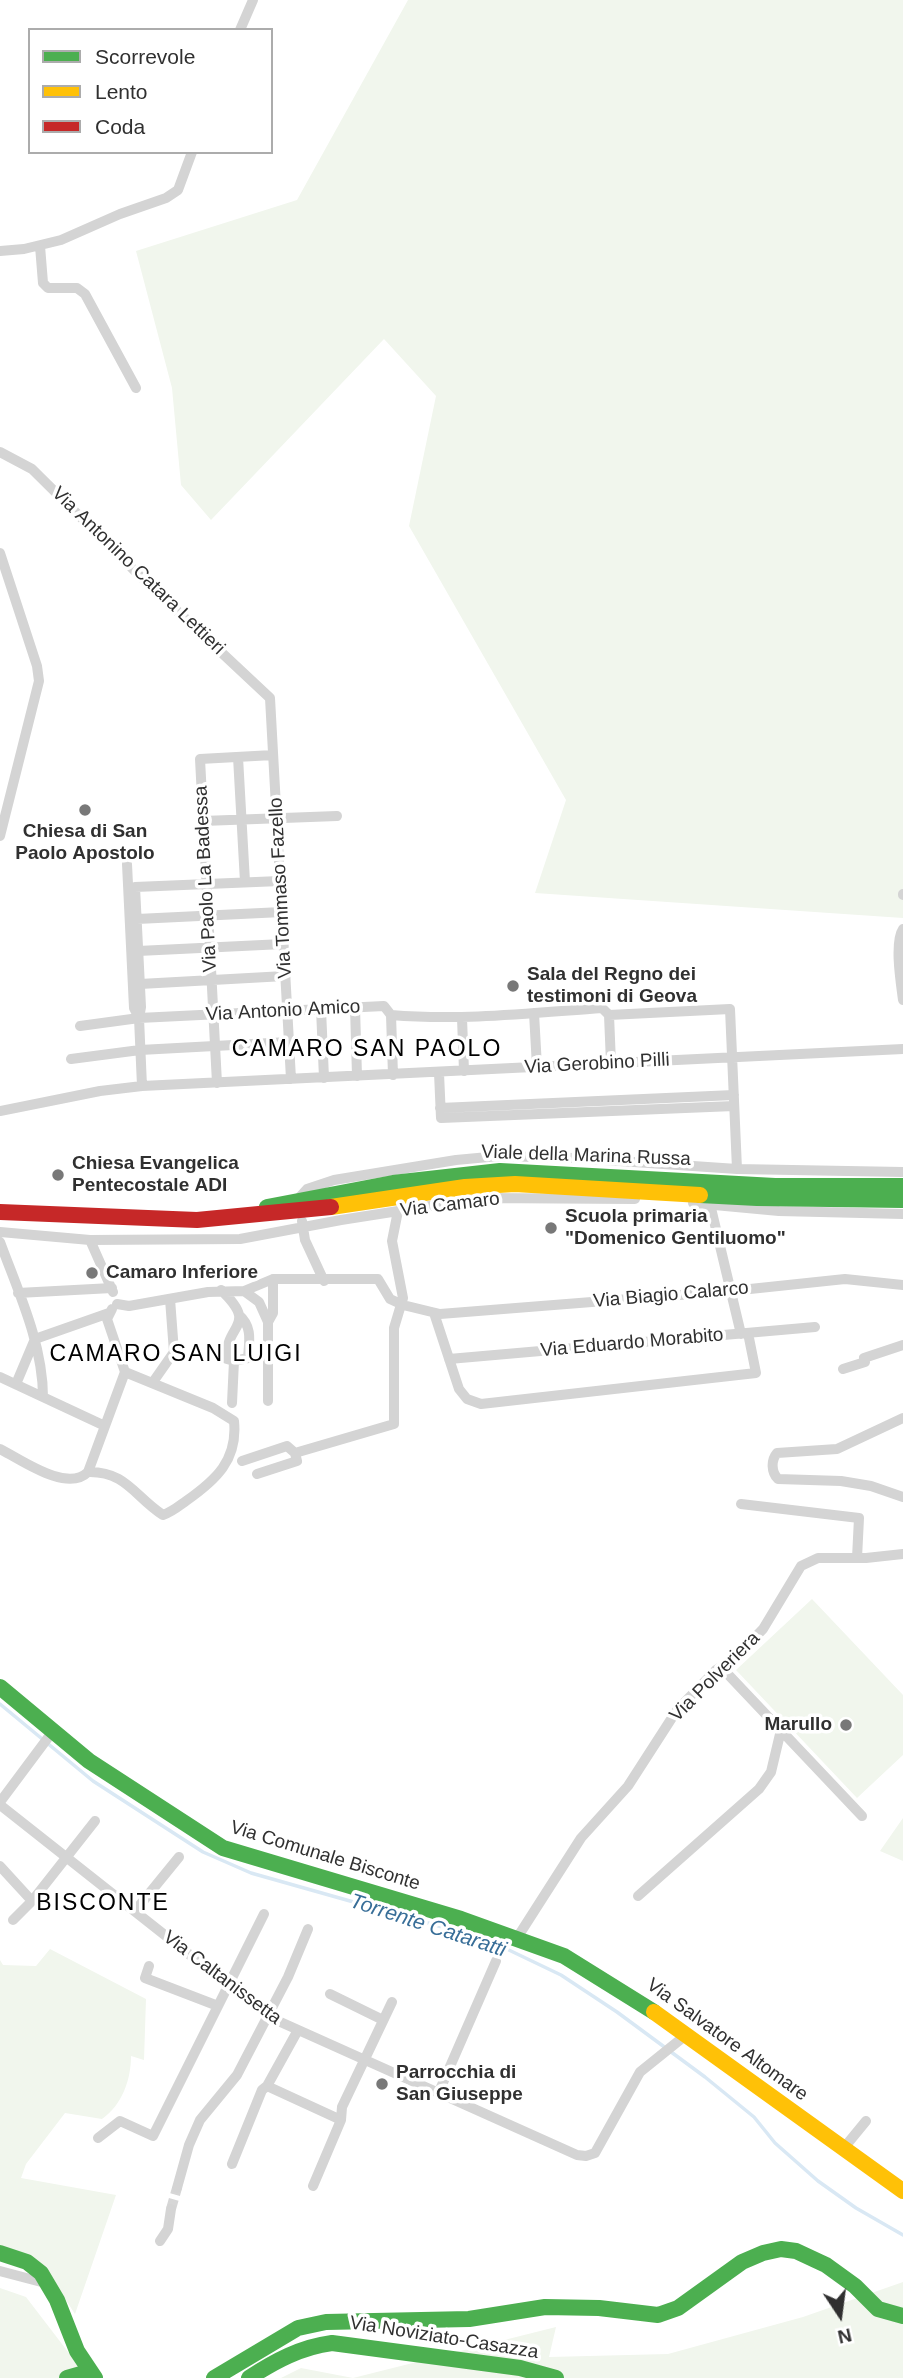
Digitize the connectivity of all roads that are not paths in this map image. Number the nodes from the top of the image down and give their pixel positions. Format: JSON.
{"nodes":[{"id":1,"x":253,"y":0,"type":"edge"},
{"id":2,"x":241,"y":28,"type":"edge"},
{"id":3,"x":191,"y":154,"type":"edge"},
{"id":4,"x":40,"y":246,"type":"junction"},
{"id":5,"x":0,"y":251,"type":"edge"},
{"id":6,"x":136,"y":388,"type":"dead end"},
{"id":7,"x":0,"y":452,"type":"edge"},
{"id":8,"x":0,"y":554,"type":"edge"},
{"id":9,"x":270,"y":698,"type":"joint"},
{"id":10,"x":274,"y":755,"type":"junction"},
{"id":11,"x":238,"y":757,"type":"junction"},
{"id":12,"x":337,"y":816,"type":"dead end"},
{"id":13,"x":277,"y":818,"type":"junction"},
{"id":14,"x":242,"y":819,"type":"junction"},
{"id":15,"x":203,"y":821,"type":"junction"},
{"id":16,"x":0,"y":836,"type":"edge"},
{"id":17,"x":127,"y":864,"type":"dead end"},
{"id":18,"x":280,"y":881,"type":"junction"},
{"id":19,"x":245,"y":882,"type":"junction"},
{"id":20,"x":206,"y":884,"type":"junction"},
{"id":21,"x":282,"y":912,"type":"junction"},
{"id":22,"x":208,"y":915,"type":"junction"},
{"id":23,"x":137,"y":919,"type":"junction"},
{"id":24,"x":903,"y":929,"type":"edge"},
{"id":25,"x":284,"y":944,"type":"junction"},
{"id":26,"x":210,"y":948,"type":"junction"},
{"id":27,"x":138,"y":951,"type":"junction"},
{"id":28,"x":285,"y":976,"type":"junction"},
{"id":29,"x":211,"y":980,"type":"junction"},
{"id":30,"x":140,"y":984,"type":"junction"},
{"id":31,"x":903,"y":1000,"type":"edge"},
{"id":32,"x":355,"y":1007,"type":"junction"},
{"id":33,"x":321,"y":1009,"type":"junction"},
{"id":34,"x":287,"y":1010,"type":"junction"},
{"id":35,"x":534,"y":1013,"type":"junction"},
{"id":36,"x":213,"y":1014,"type":"junction"},
{"id":37,"x":391,"y":1015,"type":"junction"},
{"id":38,"x":609,"y":1015,"type":"junction"},
{"id":39,"x":139,"y":1018,"type":"junction"},
{"id":40,"x":462,"y":1018,"type":"junction"},
{"id":41,"x":80,"y":1026,"type":"dead end"},
{"id":42,"x":289,"y":1042,"type":"junction"},
{"id":43,"x":215,"y":1046,"type":"junction"},
{"id":44,"x":903,"y":1049,"type":"edge"},
{"id":45,"x":140,"y":1050,"type":"junction"},
{"id":46,"x":732,"y":1057,"type":"junction"},
{"id":47,"x":71,"y":1059,"type":"dead end"},
{"id":48,"x":611,"y":1063,"type":"junction"},
{"id":49,"x":537,"y":1067,"type":"junction"},
{"id":50,"x":464,"y":1071,"type":"junction"},
{"id":51,"x":439,"y":1073,"type":"junction"},
{"id":52,"x":393,"y":1075,"type":"junction"},
{"id":53,"x":357,"y":1076,"type":"junction"},
{"id":54,"x":324,"y":1078,"type":"junction"},
{"id":55,"x":291,"y":1079,"type":"junction"},
{"id":56,"x":217,"y":1083,"type":"junction"},
{"id":57,"x":142,"y":1086,"type":"junction"},
{"id":58,"x":734,"y":1101,"type":"junction"},
{"id":59,"x":0,"y":1111,"type":"edge"},
{"id":60,"x":737,"y":1169,"type":"junction"},
{"id":61,"x":903,"y":1172,"type":"edge"},
{"id":62,"x":903,"y":1186,"type":"edge"},
{"id":63,"x":903,"y":1200,"type":"edge"},
{"id":64,"x":710,"y":1204,"type":"junction"},
{"id":65,"x":398,"y":1211,"type":"junction"},
{"id":66,"x":0,"y":1212,"type":"edge"},
{"id":67,"x":301,"y":1213,"type":"junction"},
{"id":68,"x":903,"y":1214,"type":"edge"},
{"id":69,"x":0,"y":1232,"type":"edge"},
{"id":70,"x":90,"y":1240,"type":"junction"},
{"id":71,"x":0,"y":1242,"type":"edge"},
{"id":72,"x":0,"y":1274,"type":"edge"},
{"id":73,"x":12,"y":1275,"type":"junction"},
{"id":74,"x":273,"y":1279,"type":"junction"},
{"id":75,"x":324,"y":1280,"type":"junction"},
{"id":76,"x":903,"y":1285,"type":"edge"},
{"id":77,"x":112,"y":1287,"type":"junction"},
{"id":78,"x":221,"y":1290,"type":"junction"},
{"id":79,"x":244,"y":1291,"type":"junction"},
{"id":80,"x":731,"y":1291,"type":"junction"},
{"id":81,"x":18,"y":1293,"type":"junction"},
{"id":82,"x":170,"y":1298,"type":"junction"},
{"id":83,"x":117,"y":1304,"type":"junction"},
{"id":84,"x":402,"y":1305,"type":"junction"},
{"id":85,"x":109,"y":1313,"type":"junction"},
{"id":86,"x":239,"y":1315,"type":"junction"},
{"id":87,"x":437,"y":1316,"type":"junction"},
{"id":88,"x":268,"y":1322,"type":"junction"},
{"id":89,"x":815,"y":1327,"type":"dead end"},
{"id":90,"x":745,"y":1334,"type":"junction"},
{"id":91,"x":35,"y":1339,"type":"junction"},
{"id":92,"x":903,"y":1345,"type":"edge"},
{"id":93,"x":449,"y":1359,"type":"junction"},
{"id":94,"x":237,"y":1360,"type":"junction"},
{"id":95,"x":843,"y":1369,"type":"dead end"},
{"id":96,"x":125,"y":1372,"type":"junction"},
{"id":97,"x":0,"y":1377,"type":"edge"},
{"id":98,"x":153,"y":1382,"type":"junction"},
{"id":99,"x":16,"y":1384,"type":"junction"},
{"id":100,"x":43,"y":1397,"type":"junction"},
{"id":101,"x":268,"y":1401,"type":"dead end"},
{"id":102,"x":232,"y":1403,"type":"dead end"},
{"id":103,"x":903,"y":1418,"type":"edge"},
{"id":104,"x":105,"y":1426,"type":"junction"},
{"id":105,"x":0,"y":1449,"type":"edge"},
{"id":106,"x":295,"y":1453,"type":"junction"},
{"id":107,"x":242,"y":1461,"type":"dead end"},
{"id":108,"x":88,"y":1472,"type":"junction"},
{"id":109,"x":257,"y":1474,"type":"dead end"},
{"id":110,"x":903,"y":1497,"type":"edge"},
{"id":111,"x":741,"y":1504,"type":"dead end"},
{"id":112,"x":903,"y":1554,"type":"edge"},
{"id":113,"x":857,"y":1558,"type":"junction"},
{"id":114,"x":721,"y":1667,"type":"junction"},
{"id":115,"x":0,"y":1687,"type":"edge"},
{"id":116,"x":781,"y":1730,"type":"junction"},
{"id":117,"x":51,"y":1734,"type":"junction"},
{"id":118,"x":0,"y":1803,"type":"edge"},
{"id":119,"x":862,"y":1816,"type":"dead end"},
{"id":120,"x":95,"y":1821,"type":"dead end"},
{"id":121,"x":66,"y":1857,"type":"junction"},
{"id":122,"x":179,"y":1857,"type":"dead end"},
{"id":123,"x":0,"y":1866,"type":"edge"},
{"id":124,"x":638,"y":1896,"type":"dead end"},
{"id":125,"x":32,"y":1901,"type":"junction"},
{"id":126,"x":135,"y":1911,"type":"junction"},
{"id":127,"x":264,"y":1914,"type":"dead end"},
{"id":128,"x":13,"y":1920,"type":"dead end"},
{"id":129,"x":307,"y":1928,"type":"dead end"},
{"id":130,"x":517,"y":1938,"type":"junction"},
{"id":131,"x":496,"y":1961,"type":"dead end"},
{"id":132,"x":149,"y":1966,"type":"dead end"},
{"id":133,"x":228,"y":1985,"type":"junction"},
{"id":134,"x":330,"y":1994,"type":"dead end"},
{"id":135,"x":392,"y":2002,"type":"dead end"},
{"id":136,"x":218,"y":2006,"type":"junction"},
{"id":137,"x":267,"y":2014,"type":"junction"},
{"id":138,"x":383,"y":2020,"type":"junction"},
{"id":139,"x":298,"y":2030,"type":"junction"},
{"id":140,"x":681,"y":2039,"type":"junction"},
{"id":141,"x":365,"y":2060,"type":"junction"},
{"id":142,"x":267,"y":2086,"type":"junction"},
{"id":143,"x":438,"y":2094,"type":"junction"},
{"id":144,"x":341,"y":2120,"type":"junction"},
{"id":145,"x":866,"y":2121,"type":"dead end"},
{"id":146,"x":98,"y":2138,"type":"dead end"},
{"id":147,"x":843,"y":2149,"type":"junction"},
{"id":148,"x":232,"y":2164,"type":"dead end"},
{"id":149,"x":313,"y":2186,"type":"dead end"},
{"id":150,"x":177,"y":2188,"type":"tunnel mouth"},
{"id":151,"x":903,"y":2191,"type":"edge"},
{"id":152,"x":171,"y":2209,"type":"tunnel mouth"},
{"id":153,"x":160,"y":2241,"type":"dead end"},
{"id":154,"x":0,"y":2253,"type":"edge"},
{"id":155,"x":0,"y":2271,"type":"edge"},
{"id":156,"x":48,"y":2284,"type":"junction"},
{"id":157,"x":903,"y":2316,"type":"edge"},
{"id":158,"x":91,"y":2375,"type":"edge"},
{"id":159,"x":67,"y":2378,"type":"edge"},
{"id":160,"x":214,"y":2378,"type":"edge"},
{"id":161,"x":249,"y":2378,"type":"edge"},
{"id":162,"x":556,"y":2378,"type":"edge"}],
"edges":[{"from":1,"to":2,"type":"street"},
{"from":3,"to":4,"type":"street"},
{"from":4,"to":5,"type":"street"},
{"from":4,"to":6,"type":"street"},
{"from":7,"to":9,"type":"street","name":"Via Antonino Catara Lettieri"},
{"from":8,"to":16,"type":"street"},
{"from":9,"to":10,"type":"street","name":"Via Tommaso Fazello"},
{"from":10,"to":11,"type":"street"},
{"from":10,"to":13,"type":"street","name":"Via Tommaso Fazello"},
{"from":11,"to":14,"type":"street"},
{"from":11,"to":15,"type":"street","name":"Via Paolo La Badessa"},
{"from":12,"to":13,"type":"street"},
{"from":13,"to":14,"type":"street"},
{"from":13,"to":18,"type":"street","name":"Via Tommaso Fazello"},
{"from":14,"to":15,"type":"street"},
{"from":14,"to":19,"type":"street"},
{"from":15,"to":20,"type":"street","name":"Via Paolo La Badessa"},
{"from":17,"to":39,"type":"street"},
{"from":18,"to":19,"type":"street"},
{"from":18,"to":21,"type":"street","name":"Via Tommaso Fazello"},
{"from":19,"to":20,"type":"street"},
{"from":20,"to":22,"type":"street","name":"Via Paolo La Badessa"},
{"from":20,"to":23,"type":"street"},
{"from":21,"to":22,"type":"street"},
{"from":21,"to":25,"type":"street","name":"Via Tommaso Fazello"},
{"from":22,"to":23,"type":"street"},
{"from":22,"to":26,"type":"street","name":"Via Paolo La Badessa"},
{"from":23,"to":27,"type":"street"},
{"from":24,"to":31,"type":"street"},
{"from":25,"to":26,"type":"street"},
{"from":25,"to":28,"type":"street","name":"Via Tommaso Fazello"},
{"from":26,"to":27,"type":"street"},
{"from":26,"to":29,"type":"street","name":"Via Paolo La Badessa"},
{"from":27,"to":30,"type":"street"},
{"from":28,"to":29,"type":"street"},
{"from":28,"to":34,"type":"street","name":"Via Tommaso Fazello"},
{"from":29,"to":30,"type":"street"},
{"from":29,"to":36,"type":"street","name":"Via Paolo La Badessa"},
{"from":30,"to":39,"type":"street"},
{"from":32,"to":33,"type":"street","name":"Via Antonio Amico"},
{"from":32,"to":37,"type":"street","name":"Via Antonio Amico"},
{"from":32,"to":53,"type":"street"},
{"from":33,"to":34,"type":"street","name":"Via Antonio Amico"},
{"from":33,"to":54,"type":"street"},
{"from":34,"to":36,"type":"street","name":"Via Antonio Amico"},
{"from":34,"to":42,"type":"street","name":"Via Tommaso Fazello"},
{"from":35,"to":38,"type":"street","name":"Via Antonio Amico"},
{"from":35,"to":40,"type":"street","name":"Via Antonio Amico"},
{"from":35,"to":49,"type":"street"},
{"from":36,"to":39,"type":"street","name":"Via Antonio Amico"},
{"from":36,"to":43,"type":"street","name":"Via Paolo La Badessa"},
{"from":37,"to":40,"type":"street","name":"Via Antonio Amico"},
{"from":37,"to":52,"type":"street"},
{"from":38,"to":46,"type":"street","name":"Via Antonio Amico"},
{"from":38,"to":48,"type":"street"},
{"from":39,"to":41,"type":"street","name":"Via Antonio Amico"},
{"from":39,"to":45,"type":"street"},
{"from":40,"to":50,"type":"street"},
{"from":42,"to":43,"type":"street"},
{"from":42,"to":55,"type":"street","name":"Via Tommaso Fazello"},
{"from":43,"to":45,"type":"street"},
{"from":43,"to":56,"type":"street","name":"Via Paolo La Badessa"},
{"from":44,"to":46,"type":"street","name":"Via Gerobino Pilli"},
{"from":45,"to":47,"type":"street"},
{"from":45,"to":57,"type":"street"},
{"from":46,"to":48,"type":"street","name":"Via Gerobino Pilli"},
{"from":46,"to":58,"type":"street"},
{"from":48,"to":49,"type":"street","name":"Via Gerobino Pilli"},
{"from":49,"to":50,"type":"street","name":"Via Gerobino Pilli"},
{"from":50,"to":51,"type":"street","name":"Via Gerobino Pilli"},
{"from":51,"to":52,"type":"street","name":"Via Gerobino Pilli"},
{"from":51,"to":58,"type":"street"},
{"from":52,"to":53,"type":"street","name":"Via Gerobino Pilli"},
{"from":53,"to":54,"type":"street","name":"Via Gerobino Pilli"},
{"from":54,"to":55,"type":"street","name":"Via Gerobino Pilli"},
{"from":55,"to":56,"type":"street","name":"Via Gerobino Pilli"},
{"from":56,"to":57,"type":"street","name":"Via Gerobino Pilli"},
{"from":57,"to":59,"type":"street","name":"Via Gerobino Pilli"},
{"from":58,"to":60,"type":"street"},
{"from":60,"to":61,"type":"street"},
{"from":60,"to":67,"type":"street"},
{"from":62,"to":67,"type":"main road","name":"Viale della Marina Russa"},
{"from":63,"to":67,"type":"main road","name":"Viale della Marina Russa"},
{"from":64,"to":65,"type":"street","name":"Via Camaro"},
{"from":64,"to":68,"type":"street","name":"Via Camaro"},
{"from":64,"to":80,"type":"street"},
{"from":65,"to":67,"type":"street","name":"Via Camaro"},
{"from":65,"to":84,"type":"street"},
{"from":66,"to":67,"type":"main road","name":"Viale della Marina Russa"},
{"from":67,"to":70,"type":"street","name":"Via Camaro"},
{"from":67,"to":75,"type":"street"},
{"from":69,"to":70,"type":"street","name":"Via Camaro"},
{"from":70,"to":77,"type":"street"},
{"from":71,"to":73,"type":"street"},
{"from":72,"to":73,"type":"street"},
{"from":73,"to":81,"type":"street"},
{"from":74,"to":75,"type":"street"},
{"from":74,"to":79,"type":"street"},
{"from":74,"to":88,"type":"street"},
{"from":75,"to":84,"type":"street"},
{"from":76,"to":80,"type":"street","name":"Via Biagio Calarco"},
{"from":77,"to":81,"type":"street"},
{"from":77,"to":83,"type":"street"},
{"from":78,"to":79,"type":"street"},
{"from":78,"to":82,"type":"street"},
{"from":78,"to":86,"type":"street"},
{"from":79,"to":88,"type":"street"},
{"from":80,"to":87,"type":"street","name":"Via Biagio Calarco"},
{"from":80,"to":90,"type":"street"},
{"from":81,"to":91,"type":"street"},
{"from":82,"to":83,"type":"street"},
{"from":82,"to":98,"type":"street"},
{"from":83,"to":85,"type":"street"},
{"from":84,"to":87,"type":"street","name":"Via Biagio Calarco"},
{"from":84,"to":106,"type":"street"},
{"from":85,"to":91,"type":"street"},
{"from":85,"to":96,"type":"street"},
{"from":86,"to":94,"type":"street"},
{"from":86,"to":94,"type":"street"},
{"from":87,"to":93,"type":"street"},
{"from":88,"to":101,"type":"street"},
{"from":89,"to":90,"type":"street","name":"Via Eduardo Morabito"},
{"from":90,"to":93,"type":"street","name":"Via Eduardo Morabito"},
{"from":90,"to":93,"type":"street"},
{"from":91,"to":99,"type":"street"},
{"from":91,"to":100,"type":"street"},
{"from":92,"to":95,"type":"street"},
{"from":94,"to":102,"type":"street"},
{"from":96,"to":98,"type":"street"},
{"from":96,"to":104,"type":"street"},
{"from":97,"to":99,"type":"street"},
{"from":98,"to":108,"type":"street"},
{"from":99,"to":100,"type":"street"},
{"from":100,"to":104,"type":"street"},
{"from":103,"to":110,"type":"street"},
{"from":104,"to":108,"type":"street"},
{"from":105,"to":108,"type":"street"},
{"from":106,"to":107,"type":"street"},
{"from":106,"to":109,"type":"street"},
{"from":111,"to":113,"type":"street"},
{"from":112,"to":113,"type":"street","name":"Via Polveriera"},
{"from":113,"to":114,"type":"street","name":"Via Polveriera"},
{"from":114,"to":116,"type":"street"},
{"from":114,"to":130,"type":"street","name":"Via Polveriera"},
{"from":115,"to":117,"type":"main road","name":"Via Comunale Bisconte"},
{"from":116,"to":119,"type":"street"},
{"from":116,"to":124,"type":"street"},
{"from":117,"to":118,"type":"street"},
{"from":117,"to":130,"type":"main road","name":"Via Comunale Bisconte"},
{"from":118,"to":121,"type":"street","name":"Via Caltanissetta"},
{"from":120,"to":121,"type":"street"},
{"from":121,"to":125,"type":"street"},
{"from":121,"to":126,"type":"street","name":"Via Caltanissetta"},
{"from":122,"to":126,"type":"street"},
{"from":123,"to":125,"type":"street"},
{"from":125,"to":128,"type":"street"},
{"from":126,"to":133,"type":"street","name":"Via Caltanissetta"},
{"from":127,"to":133,"type":"street"},
{"from":129,"to":137,"type":"street"},
{"from":130,"to":140,"type":"main road","name":"Via Salvatore Altomare"},
{"from":131,"to":143,"type":"street"},
{"from":132,"to":136,"type":"street"},
{"from":133,"to":136,"type":"street"},
{"from":133,"to":137,"type":"street","name":"Via Caltanissetta"},
{"from":134,"to":138,"type":"street"},
{"from":135,"to":138,"type":"street"},
{"from":136,"to":146,"type":"street"},
{"from":137,"to":139,"type":"street","name":"Via Caltanissetta"},
{"from":137,"to":150,"type":"street"},
{"from":138,"to":141,"type":"street"},
{"from":139,"to":141,"type":"street","name":"Via Caltanissetta"},
{"from":139,"to":142,"type":"street"},
{"from":140,"to":143,"type":"street","name":"Via Caltanissetta"},
{"from":140,"to":147,"type":"main road","name":"Via Salvatore Altomare"},
{"from":141,"to":143,"type":"street","name":"Via Caltanissetta"},
{"from":141,"to":144,"type":"street"},
{"from":142,"to":144,"type":"street"},
{"from":142,"to":148,"type":"street"},
{"from":144,"to":149,"type":"street"},
{"from":145,"to":147,"type":"street"},
{"from":147,"to":151,"type":"main road","name":"Via Salvatore Altomare"},
{"from":152,"to":153,"type":"street"},
{"from":154,"to":156,"type":"main road"},
{"from":155,"to":156,"type":"street"},
{"from":156,"to":158,"type":"main road"},
{"from":157,"to":160,"type":"main road"},
{"from":158,"to":159,"type":"main road"},
{"from":161,"to":162,"type":"main road","name":"Via Noviziato-Casazza"}]}
